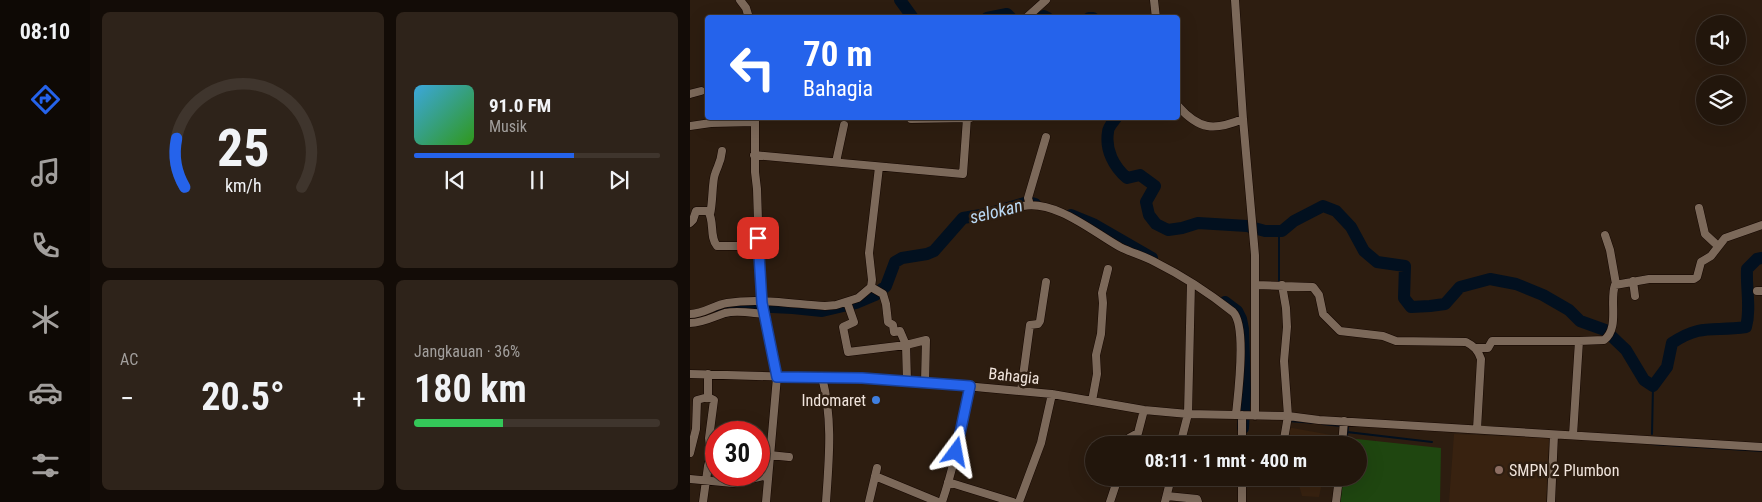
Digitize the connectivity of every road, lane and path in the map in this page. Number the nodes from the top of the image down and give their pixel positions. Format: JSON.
{"nodes":[{"id":1,"x":740,"y":0,"type":"edge"},
{"id":2,"x":1046,"y":0,"type":"edge"},
{"id":3,"x":1154,"y":0,"type":"edge"},
{"id":4,"x":1235,"y":0,"type":"edge"},
{"id":5,"x":751,"y":15,"type":"edge"},
{"id":6,"x":1029,"y":15,"type":"edge"},
{"id":7,"x":1156,"y":15,"type":"edge"},
{"id":8,"x":701,"y":91,"type":"dead end"},
{"id":9,"x":690,"y":94,"type":"edge"},
{"id":10,"x":1180,"y":108,"type":"edge"},
{"id":11,"x":1243,"y":119,"type":"junction"},
{"id":12,"x":755,"y":120,"type":"edge"},
{"id":13,"x":967,"y":120,"type":"edge"},
{"id":14,"x":844,"y":125,"type":"dead end"},
{"id":15,"x":690,"y":126,"type":"edge"},
{"id":16,"x":1046,"y":137,"type":"dead end"},
{"id":17,"x":722,"y":151,"type":"dead end"},
{"id":18,"x":754,"y":155,"type":"junction"},
{"id":19,"x":836,"y":162,"type":"junction"},
{"id":20,"x":879,"y":167,"type":"junction"},
{"id":21,"x":1699,"y":208,"type":"dead end"},
{"id":22,"x":710,"y":214,"type":"junction"},
{"id":23,"x":690,"y":223,"type":"edge"},
{"id":24,"x":1762,"y":225,"type":"edge"},
{"id":25,"x":1604,"y":235,"type":"dead end"},
{"id":26,"x":758,"y":246,"type":"junction"},
{"id":27,"x":1718,"y":246,"type":"junction"},
{"id":28,"x":1108,"y":269,"type":"dead end"},
{"id":29,"x":1632,"y":281,"type":"junction"},
{"id":30,"x":1046,"y":282,"type":"dead end"},
{"id":31,"x":1191,"y":283,"type":"junction"},
{"id":32,"x":1616,"y":284,"type":"junction"},
{"id":33,"x":1255,"y":285,"type":"junction"},
{"id":34,"x":1279,"y":285,"type":"junction"},
{"id":35,"x":872,"y":287,"type":"junction"},
{"id":36,"x":1636,"y":296,"type":"dead end"},
{"id":37,"x":848,"y":304,"type":"junction"},
{"id":38,"x":763,"y":307,"type":"junction"},
{"id":39,"x":690,"y":314,"type":"edge"},
{"id":40,"x":690,"y":323,"type":"edge"},
{"id":41,"x":1579,"y":341,"type":"junction"},
{"id":42,"x":906,"y":345,"type":"junction"},
{"id":43,"x":1476,"y":348,"type":"junction"},
{"id":44,"x":690,"y":374,"type":"edge"},
{"id":45,"x":708,"y":374,"type":"junction"},
{"id":46,"x":777,"y":377,"type":"junction"},
{"id":47,"x":822,"y":377,"type":"junction"},
{"id":48,"x":907,"y":381,"type":"junction"},
{"id":49,"x":925,"y":382,"type":"junction"},
{"id":50,"x":970,"y":386,"type":"junction"},
{"id":51,"x":1021,"y":391,"type":"junction"},
{"id":52,"x":1052,"y":394,"type":"junction"},
{"id":53,"x":708,"y":398,"type":"junction"},
{"id":54,"x":1092,"y":401,"type":"junction"},
{"id":55,"x":1144,"y":410,"type":"junction"},
{"id":56,"x":1188,"y":414,"type":"junction"},
{"id":57,"x":1245,"y":415,"type":"junction"},
{"id":58,"x":1286,"y":416,"type":"junction"},
{"id":59,"x":711,"y":421,"type":"edge"},
{"id":60,"x":1343,"y":422,"type":"junction"},
{"id":61,"x":1477,"y":429,"type":"junction"},
{"id":62,"x":1554,"y":434,"type":"junction"},
{"id":63,"x":1133,"y":436,"type":"edge"},
{"id":64,"x":1182,"y":436,"type":"edge"},
{"id":65,"x":1243,"y":436,"type":"edge"},
{"id":66,"x":1284,"y":436,"type":"edge"},
{"id":67,"x":1343,"y":436,"type":"edge"},
{"id":68,"x":1573,"y":436,"type":"junction"},
{"id":69,"x":1762,"y":447,"type":"edge"},
{"id":70,"x":690,"y":453,"type":"edge"},
{"id":71,"x":770,"y":454,"type":"joint"},
{"id":72,"x":789,"y":457,"type":"dead end"},
{"id":73,"x":690,"y":479,"type":"edge"},
{"id":74,"x":705,"y":480,"type":"edge"},
{"id":75,"x":948,"y":482,"type":"junction"},
{"id":76,"x":705,"y":486,"type":"edge"},
{"id":77,"x":767,"y":486,"type":"edge"},
{"id":78,"x":1115,"y":486,"type":"edge"},
{"id":79,"x":1169,"y":486,"type":"edge"},
{"id":80,"x":1242,"y":486,"type":"edge"},
{"id":81,"x":1337,"y":486,"type":"edge"},
{"id":82,"x":1166,"y":499,"type":"edge"},
{"id":83,"x":703,"y":502,"type":"edge"},
{"id":84,"x":766,"y":502,"type":"edge"},
{"id":85,"x":826,"y":502,"type":"edge"},
{"id":86,"x":869,"y":502,"type":"edge"},
{"id":87,"x":938,"y":502,"type":"edge"},
{"id":88,"x":942,"y":502,"type":"edge"},
{"id":89,"x":1013,"y":502,"type":"edge"},
{"id":90,"x":1019,"y":502,"type":"edge"},
{"id":91,"x":1110,"y":502,"type":"edge"},
{"id":92,"x":1198,"y":502,"type":"edge"},
{"id":93,"x":1242,"y":502,"type":"edge"},
{"id":94,"x":1336,"y":502,"type":"edge"},
{"id":95,"x":1551,"y":502,"type":"edge"}],
"edges":[{"from":1,"to":5,"type":"street"},
{"from":2,"to":6,"type":"street"},
{"from":3,"to":7,"type":"street"},
{"from":4,"to":11,"type":"street"},
{"from":8,"to":9,"type":"street"},
{"from":10,"to":11,"type":"street"},
{"from":11,"to":33,"type":"street"},
{"from":12,"to":15,"type":"street"},
{"from":12,"to":18,"type":"street"},
{"from":13,"to":20,"type":"street"},
{"from":14,"to":19,"type":"street"},
{"from":16,"to":31,"type":"street"},
{"from":17,"to":22,"type":"street"},
{"from":18,"to":19,"type":"street"},
{"from":18,"to":26,"type":"street"},
{"from":19,"to":20,"type":"street"},
{"from":20,"to":35,"type":"street"},
{"from":21,"to":27,"type":"street"},
{"from":22,"to":23,"type":"street"},
{"from":22,"to":26,"type":"street"},
{"from":24,"to":27,"type":"street"},
{"from":25,"to":32,"type":"street"},
{"from":26,"to":38,"type":"street"},
{"from":27,"to":29,"type":"street"},
{"from":28,"to":54,"type":"street"},
{"from":29,"to":32,"type":"street"},
{"from":29,"to":36,"type":"street"},
{"from":30,"to":51,"type":"street"},
{"from":31,"to":56,"type":"street"},
{"from":31,"to":57,"type":"street"},
{"from":32,"to":41,"type":"street"},
{"from":33,"to":34,"type":"street"},
{"from":33,"to":57,"type":"street"},
{"from":34,"to":43,"type":"street"},
{"from":34,"to":58,"type":"street"},
{"from":35,"to":37,"type":"street"},
{"from":35,"to":42,"type":"street"},
{"from":37,"to":38,"type":"street"},
{"from":37,"to":42,"type":"street"},
{"from":38,"to":39,"type":"street"},
{"from":38,"to":40,"type":"street"},
{"from":38,"to":46,"type":"street"},
{"from":41,"to":43,"type":"street"},
{"from":41,"to":68,"type":"street"},
{"from":42,"to":48,"type":"street"},
{"from":42,"to":49,"type":"street"},
{"from":43,"to":61,"type":"street"},
{"from":44,"to":45,"type":"street","name":"Bahagia"},
{"from":45,"to":46,"type":"street","name":"Bahagia"},
{"from":45,"to":53,"type":"street"},
{"from":46,"to":47,"type":"street","name":"Bahagia"},
{"from":46,"to":71,"type":"street"},
{"from":47,"to":48,"type":"street","name":"Bahagia"},
{"from":47,"to":85,"type":"street"},
{"from":48,"to":49,"type":"street","name":"Bahagia"},
{"from":49,"to":50,"type":"street","name":"Bahagia"},
{"from":50,"to":51,"type":"street","name":"Bahagia"},
{"from":50,"to":75,"type":"street"},
{"from":51,"to":52,"type":"street","name":"Bahagia"},
{"from":52,"to":54,"type":"street","name":"Bahagia"},
{"from":52,"to":90,"type":"street"},
{"from":53,"to":59,"type":"street"},
{"from":53,"to":70,"type":"street"},
{"from":54,"to":55,"type":"street","name":"Bahagia"},
{"from":55,"to":56,"type":"street","name":"Bahagia"},
{"from":55,"to":63,"type":"street"},
{"from":56,"to":57,"type":"street","name":"Bahagia"},
{"from":56,"to":64,"type":"street"},
{"from":57,"to":58,"type":"street","name":"Bahagia"},
{"from":57,"to":65,"type":"street"},
{"from":58,"to":60,"type":"street","name":"Bahagia"},
{"from":58,"to":66,"type":"street"},
{"from":60,"to":61,"type":"street","name":"Bahagia"},
{"from":60,"to":67,"type":"street"},
{"from":61,"to":62,"type":"street","name":"Bahagia"},
{"from":62,"to":68,"type":"street","name":"Bahagia"},
{"from":62,"to":95,"type":"street"},
{"from":68,"to":69,"type":"street","name":"Bahagia"},
{"from":71,"to":72,"type":"street"},
{"from":73,"to":74,"type":"street"},
{"from":75,"to":88,"type":"street"},
{"from":75,"to":89,"type":"street"},
{"from":76,"to":83,"type":"street"},
{"from":77,"to":84,"type":"street"},
{"from":78,"to":91,"type":"street"},
{"from":79,"to":82,"type":"street"},
{"from":80,"to":93,"type":"street"},
{"from":81,"to":94,"type":"street"},
{"from":82,"to":92,"type":"street"},
{"from":86,"to":87,"type":"street"}]}
